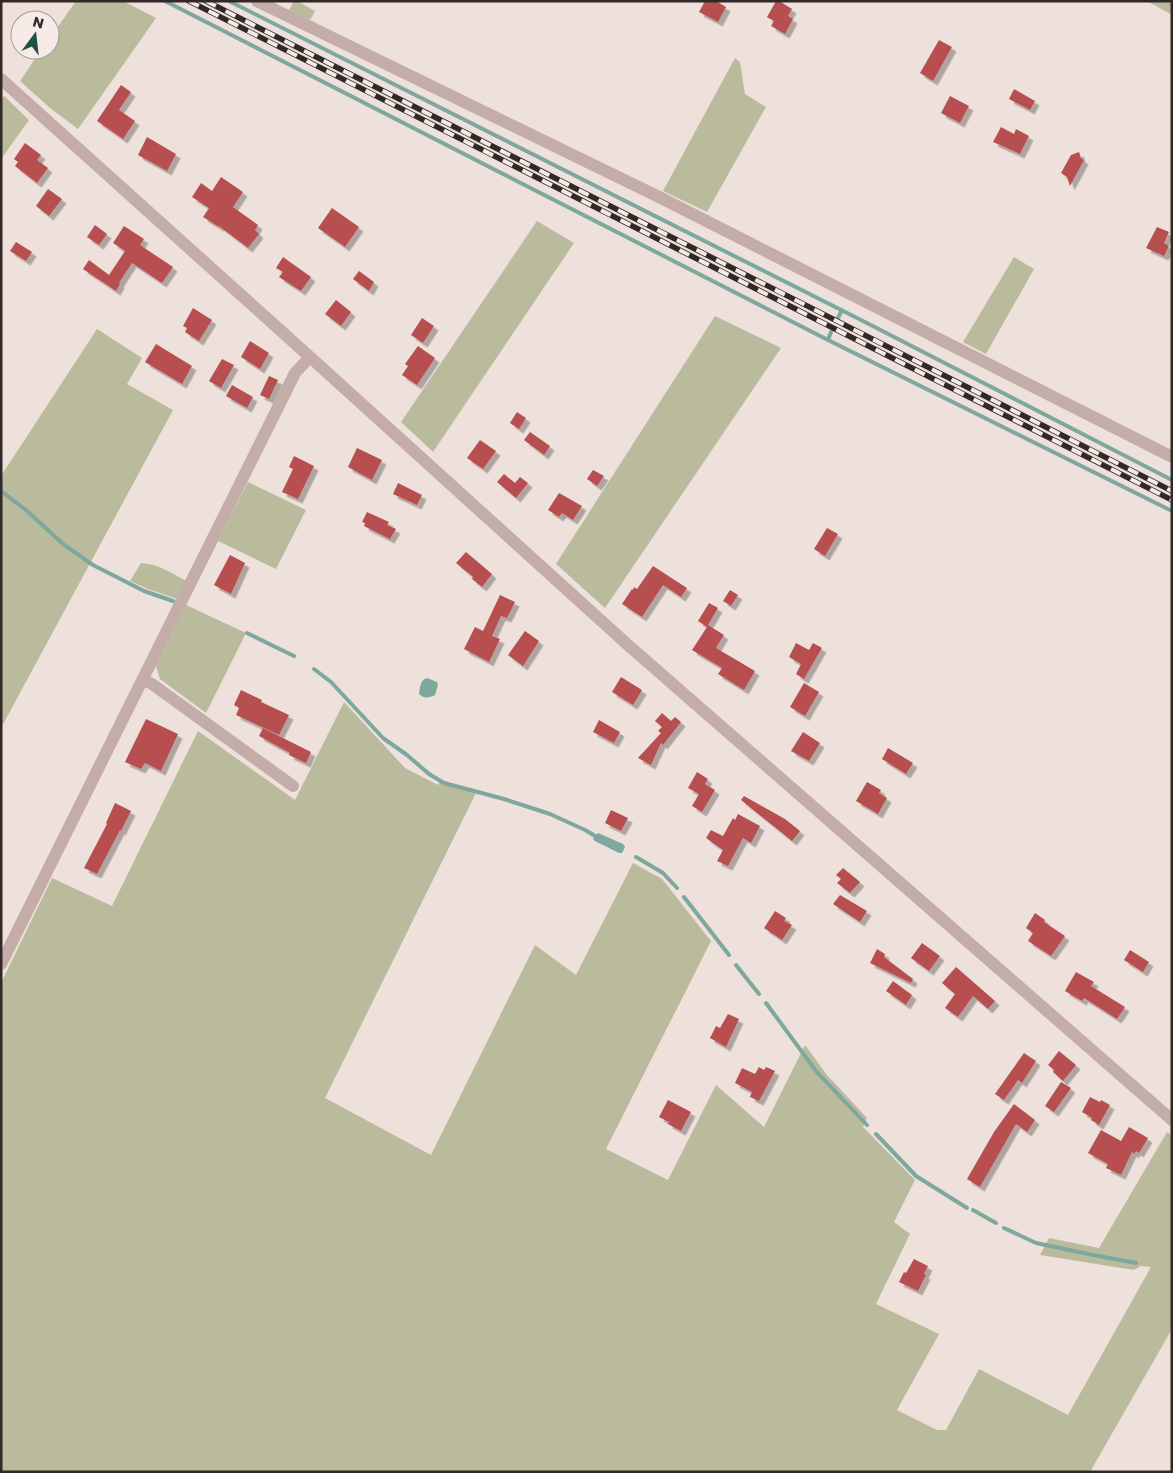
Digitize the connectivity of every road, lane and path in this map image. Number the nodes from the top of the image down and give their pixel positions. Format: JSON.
{"nodes":[{"id":1,"x":257,"y":1,"type":"edge"},
{"id":2,"x":1,"y":79,"type":"edge"},
{"id":3,"x":310,"y":357,"type":"junction"},
{"id":4,"x":1172,"y":457,"type":"edge"},
{"id":5,"x":144,"y":680,"type":"junction"},
{"id":6,"x":292,"y":786,"type":"dead end"},
{"id":7,"x":1,"y":964,"type":"edge"},
{"id":8,"x":1172,"y":1120,"type":"edge"}],
"edges":[{"from":1,"to":4,"type":"street"},
{"from":2,"to":3,"type":"street"},
{"from":3,"to":5,"type":"street"},
{"from":3,"to":8,"type":"street"},
{"from":5,"to":6,"type":"street"},
{"from":5,"to":7,"type":"street"}]}
